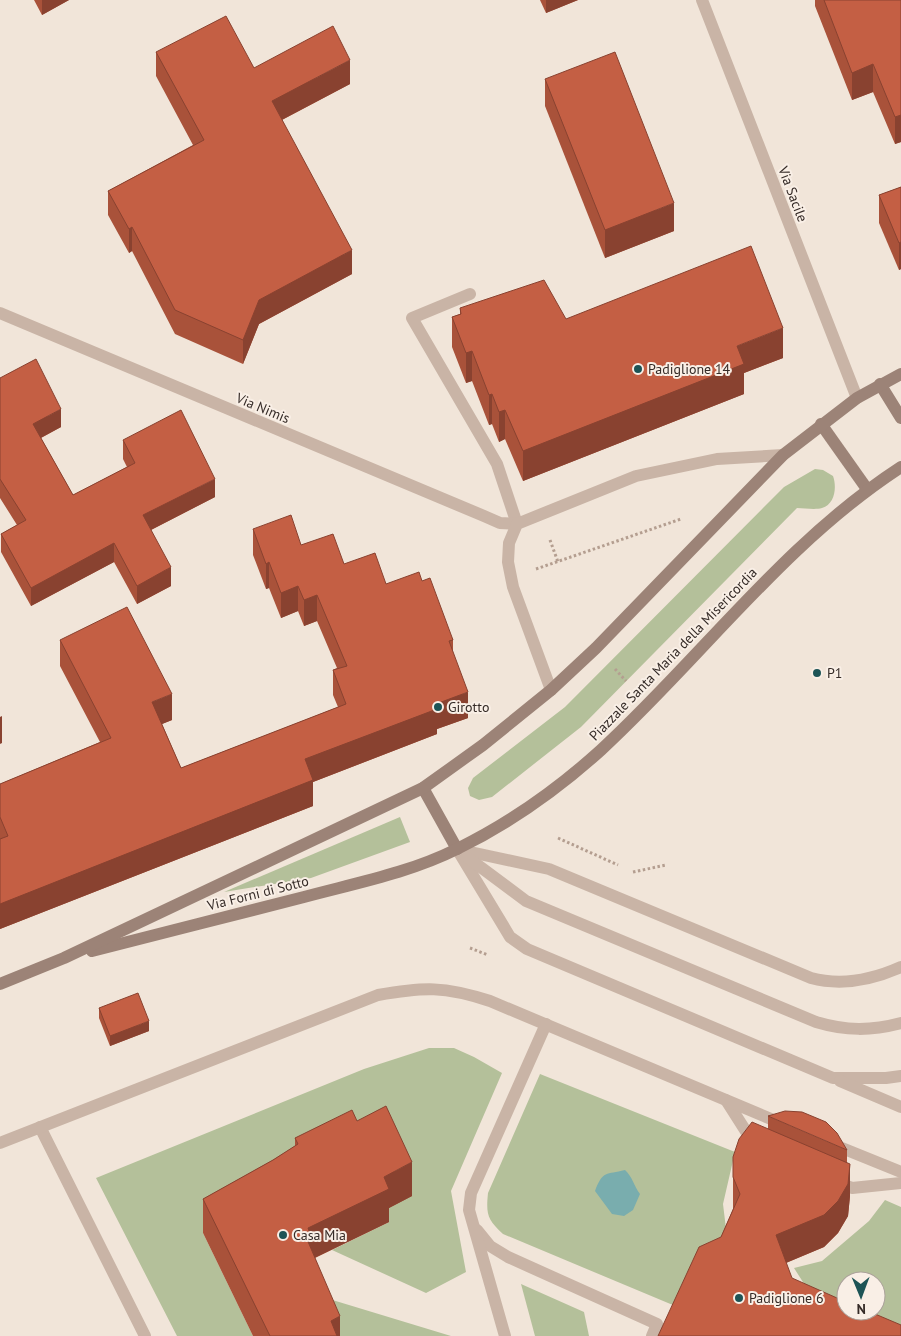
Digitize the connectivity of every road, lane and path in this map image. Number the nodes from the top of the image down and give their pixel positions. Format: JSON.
{"nodes":[{"id":1,"x":702,"y":0,"type":"edge"},
{"id":2,"x":470,"y":294,"type":"dead end"},
{"id":3,"x":0,"y":313,"type":"edge"},
{"id":4,"x":901,"y":374,"type":"edge"},
{"id":5,"x":880,"y":384,"type":"junction"},
{"id":6,"x":856,"y":398,"type":"junction"},
{"id":7,"x":901,"y":418,"type":"edge"},
{"id":8,"x":821,"y":424,"type":"junction"},
{"id":9,"x":783,"y":455,"type":"junction"},
{"id":10,"x":901,"y":467,"type":"edge"},
{"id":11,"x":867,"y":489,"type":"junction"},
{"id":12,"x":684,"y":518,"type":"dead end"},
{"id":13,"x":516,"y":524,"type":"junction"},
{"id":14,"x":548,"y":535,"type":"dead end"},
{"id":15,"x":558,"y":562,"type":"junction"},
{"id":16,"x":531,"y":571,"type":"dead end"},
{"id":17,"x":609,"y":662,"type":"dead end"},
{"id":18,"x":626,"y":681,"type":"dead end"},
{"id":19,"x":551,"y":690,"type":"junction"},
{"id":20,"x":423,"y":788,"type":"junction"},
{"id":21,"x":558,"y":838,"type":"dead end"},
{"id":22,"x":457,"y":849,"type":"junction"},
{"id":23,"x":666,"y":865,"type":"dead end"},
{"id":24,"x":64,"y":958,"type":"junction"},
{"id":25,"x":901,"y":967,"type":"edge"},
{"id":26,"x":0,"y":984,"type":"edge"},
{"id":27,"x":901,"y":1023,"type":"edge"},
{"id":28,"x":546,"y":1024,"type":"junction"},
{"id":29,"x":901,"y":1076,"type":"edge"},
{"id":30,"x":833,"y":1078,"type":"junction"},
{"id":31,"x":726,"y":1100,"type":"junction"},
{"id":32,"x":901,"y":1106,"type":"edge"},
{"id":33,"x":40,"y":1127,"type":"junction"},
{"id":34,"x":797,"y":1129,"type":"edge"},
{"id":35,"x":823,"y":1140,"type":"edge"},
{"id":36,"x":0,"y":1143,"type":"edge"},
{"id":37,"x":764,"y":1151,"type":"edge"},
{"id":38,"x":901,"y":1172,"type":"edge"},
{"id":39,"x":826,"y":1177,"type":"edge"},
{"id":40,"x":901,"y":1183,"type":"edge"},
{"id":41,"x":474,"y":1226,"type":"junction"},
{"id":42,"x":145,"y":1336,"type":"edge"},
{"id":43,"x":505,"y":1336,"type":"edge"},
{"id":44,"x":652,"y":1336,"type":"edge"}],
"edges":[{"from":1,"to":6,"type":"street","name":"Via Sacile"},
{"from":2,"to":13,"type":"street"},
{"from":3,"to":13,"type":"street","name":"Via Nimis"},
{"from":4,"to":5,"type":"main road"},
{"from":5,"to":6,"type":"main road"},
{"from":5,"to":7,"type":"main road"},
{"from":6,"to":8,"type":"main road"},
{"from":8,"to":9,"type":"main road"},
{"from":8,"to":11,"type":"main road"},
{"from":9,"to":13,"type":"street"},
{"from":9,"to":19,"type":"main road"},
{"from":10,"to":11,"type":"main road","name":"Piazzale Santa Maria della Misericordia"},
{"from":11,"to":22,"type":"main road","name":"Piazzale Santa Maria della Misericordia"},
{"from":12,"to":15,"type":"path"},
{"from":13,"to":19,"type":"street"},
{"from":14,"to":15,"type":"path"},
{"from":15,"to":16,"type":"path"},
{"from":17,"to":18,"type":"path"},
{"from":19,"to":20,"type":"main road"},
{"from":20,"to":22,"type":"main road"},
{"from":20,"to":24,"type":"main road","name":"Via Forni di Sotto"},
{"from":21,"to":23,"type":"path"},
{"from":22,"to":24,"type":"main road","name":"Via Forni di Sotto"},
{"from":22,"to":25,"type":"street"},
{"from":22,"to":27,"type":"street"},
{"from":22,"to":30,"type":"street"},
{"from":24,"to":26,"type":"main road","name":"Via Forni di Sotto"},
{"from":28,"to":31,"type":"street"},
{"from":28,"to":33,"type":"street"},
{"from":28,"to":41,"type":"street"},
{"from":29,"to":30,"type":"street"},
{"from":30,"to":32,"type":"street"},
{"from":31,"to":34,"type":"street"},
{"from":31,"to":37,"type":"street"},
{"from":33,"to":36,"type":"street"},
{"from":33,"to":42,"type":"street"},
{"from":35,"to":38,"type":"street"},
{"from":39,"to":40,"type":"street"},
{"from":41,"to":43,"type":"street"},
{"from":41,"to":44,"type":"street"}]}
